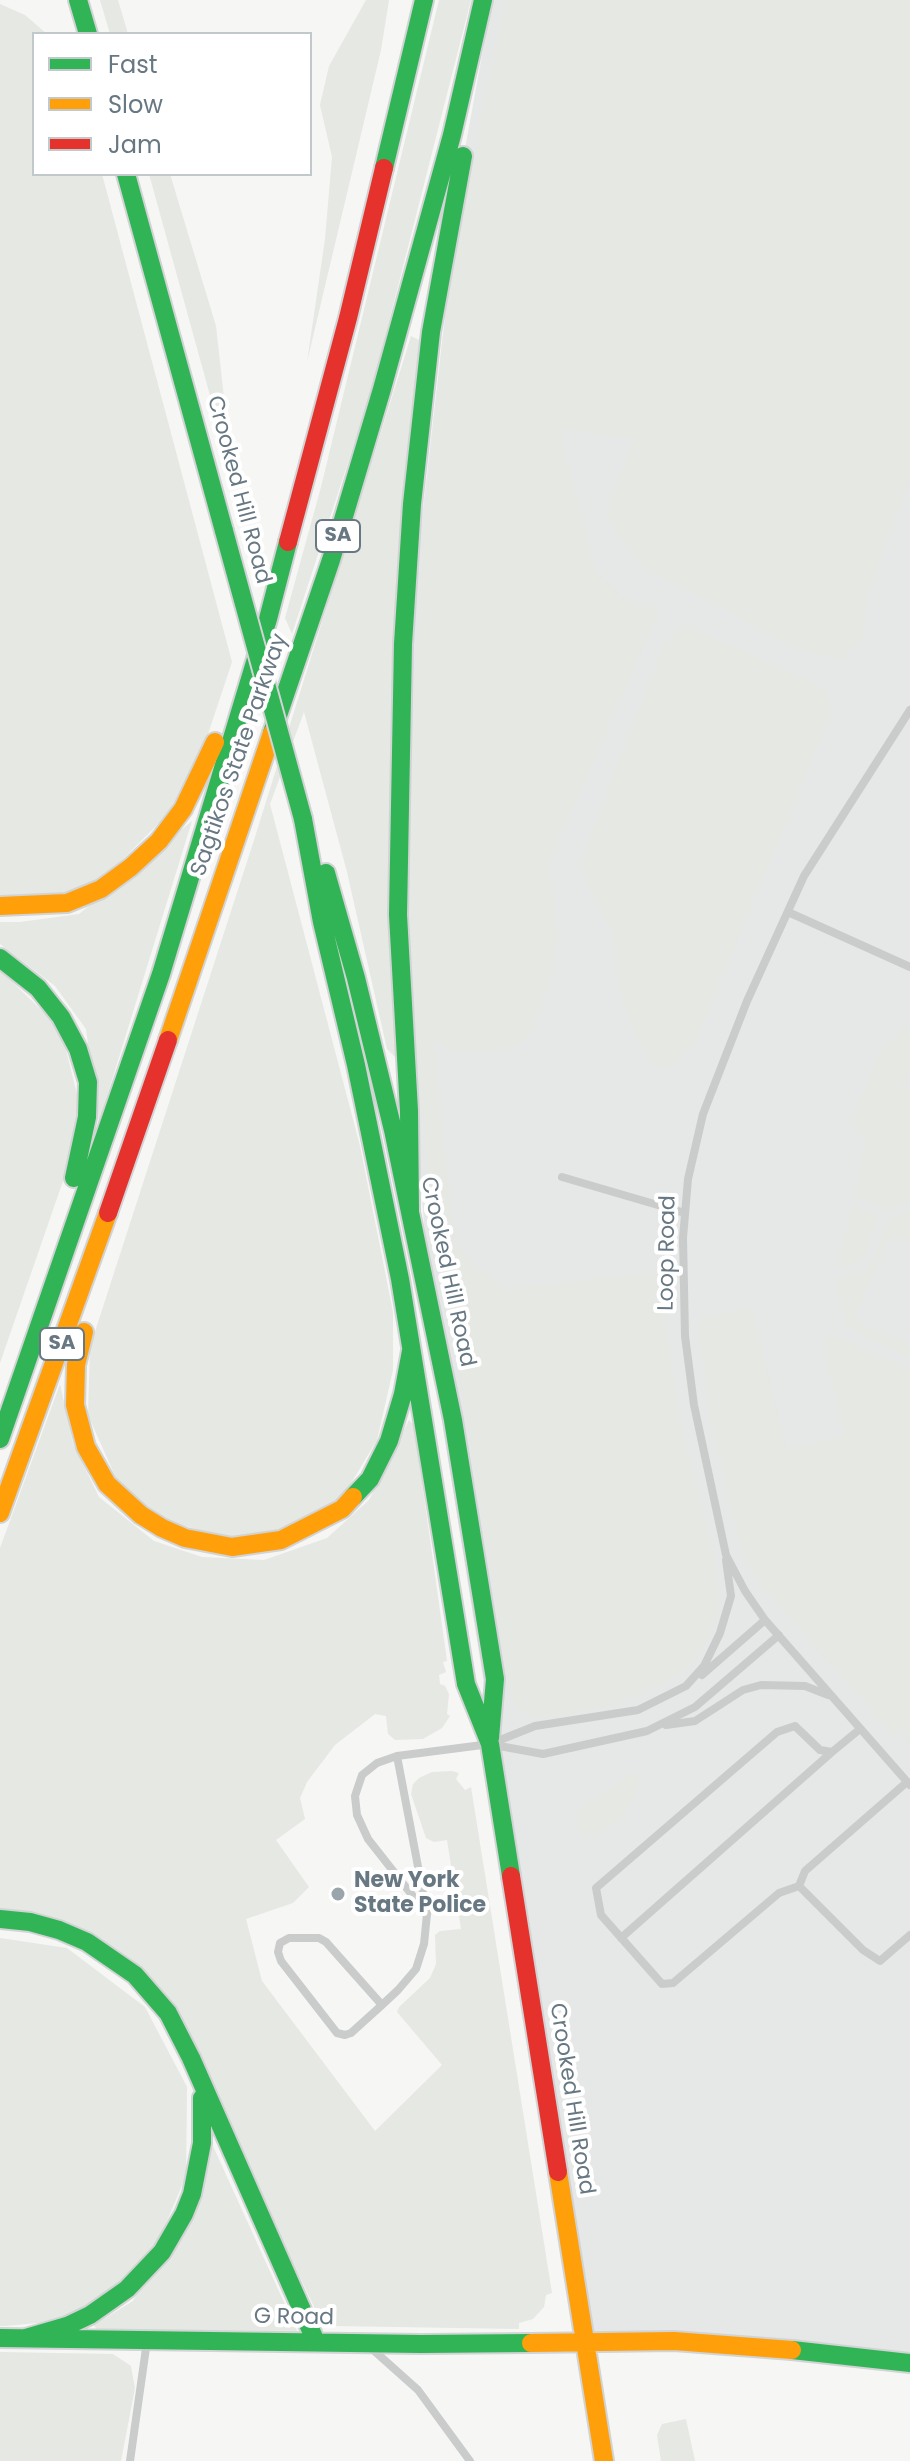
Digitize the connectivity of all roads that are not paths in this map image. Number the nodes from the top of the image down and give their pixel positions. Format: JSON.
{"nodes":[{"id":1,"x":78,"y":0,"type":"edge"},
{"id":2,"x":424,"y":0,"type":"edge"},
{"id":3,"x":484,"y":0,"type":"edge"},
{"id":4,"x":87,"y":32,"type":"edge"},
{"id":5,"x":127,"y":176,"type":"edge"},
{"id":6,"x":268,"y":619,"type":"junction"},
{"id":7,"x":910,"y":710,"type":"edge"},
{"id":8,"x":303,"y":819,"type":"junction"},
{"id":9,"x":0,"y":906,"type":"edge"},
{"id":10,"x":788,"y":912,"type":"junction"},
{"id":11,"x":0,"y":958,"type":"edge"},
{"id":12,"x":910,"y":967,"type":"edge"},
{"id":13,"x":122,"y":1175,"type":"junction"},
{"id":14,"x":562,"y":1177,"type":"dead end"},
{"id":15,"x":410,"y":1210,"type":"junction"},
{"id":16,"x":685,"y":1213,"type":"junction"},
{"id":17,"x":411,"y":1351,"type":"junction"},
{"id":18,"x":8,"y":1419,"type":"junction"},
{"id":19,"x":0,"y":1439,"type":"edge"},
{"id":20,"x":0,"y":1513,"type":"edge"},
{"id":21,"x":726,"y":1555,"type":"junction"},
{"id":22,"x":765,"y":1620,"type":"junction"},
{"id":23,"x":779,"y":1635,"type":"junction"},
{"id":24,"x":686,"y":1686,"type":"junction"},
{"id":25,"x":831,"y":1697,"type":"junction"},
{"id":26,"x":661,"y":1726,"type":"junction"},
{"id":27,"x":860,"y":1729,"type":"junction"},
{"id":28,"x":490,"y":1744,"type":"junction"},
{"id":29,"x":832,"y":1752,"type":"junction"},
{"id":30,"x":397,"y":1756,"type":"junction"},
{"id":31,"x":909,"y":1783,"type":"edge"},
{"id":32,"x":799,"y":1886,"type":"junction"},
{"id":33,"x":427,"y":1914,"type":"junction"},
{"id":34,"x":0,"y":1919,"type":"edge"},
{"id":35,"x":910,"y":1935,"type":"edge"},
{"id":36,"x":621,"y":1938,"type":"junction"},
{"id":37,"x":382,"y":2005,"type":"junction"},
{"id":38,"x":202,"y":2084,"type":"junction"},
{"id":39,"x":0,"y":2338,"type":"edge"},
{"id":40,"x":26,"y":2338,"type":"junction"},
{"id":41,"x":147,"y":2341,"type":"junction"},
{"id":42,"x":316,"y":2342,"type":"junction"},
{"id":43,"x":364,"y":2343,"type":"junction"},
{"id":44,"x":587,"y":2343,"type":"junction"},
{"id":45,"x":910,"y":2363,"type":"edge"},
{"id":46,"x":130,"y":2461,"type":"edge"},
{"id":47,"x":470,"y":2461,"type":"edge"},
{"id":48,"x":604,"y":2461,"type":"edge"}],
"edges":[{"from":1,"to":4,"type":"main road"},
{"from":2,"to":6,"type":"main road","name":"Sagtikos State Parkway","number":"SA"},
{"from":3,"to":13,"type":"main road","name":"Sagtikos State Parkway","number":"SA"},
{"from":3,"to":15,"type":"main road"},
{"from":5,"to":8,"type":"main road","name":"Crooked Hill Road","bridge":true},
{"from":6,"to":9,"type":"main road"},
{"from":6,"to":18,"type":"main road","name":"Sagtikos State Parkway","number":"SA"},
{"from":7,"to":10,"type":"lane","name":"Loop Road"},
{"from":8,"to":15,"type":"main road","name":"Crooked Hill Road"},
{"from":8,"to":17,"type":"main road","name":"Crooked Hill Road"},
{"from":10,"to":12,"type":"lane"},
{"from":10,"to":16,"type":"lane","name":"Loop Road"},
{"from":11,"to":18,"type":"main road"},
{"from":13,"to":17,"type":"main road"},
{"from":13,"to":20,"type":"main road","name":"Sagtikos State Parkway","number":"SA"},
{"from":14,"to":16,"type":"lane"},
{"from":15,"to":28,"type":"main road","name":"Crooked Hill Road"},
{"from":16,"to":21,"type":"lane","name":"Loop Road"},
{"from":17,"to":28,"type":"main road","name":"Crooked Hill Road"},
{"from":18,"to":19,"type":"main road","name":"Sagtikos State Parkway","number":"SA"},
{"from":21,"to":22,"type":"lane","name":"Loop Road"},
{"from":21,"to":24,"type":"lane"},
{"from":22,"to":23,"type":"lane","name":"Loop Road"},
{"from":22,"to":24,"type":"lane"},
{"from":23,"to":25,"type":"lane","name":"Loop Road"},
{"from":23,"to":26,"type":"lane"},
{"from":24,"to":28,"type":"lane"},
{"from":25,"to":26,"type":"lane"},
{"from":25,"to":27,"type":"lane","name":"Loop Road"},
{"from":26,"to":28,"type":"lane"},
{"from":27,"to":29,"type":"lane"},
{"from":27,"to":31,"type":"lane","name":"Loop Road"},
{"from":28,"to":30,"type":"lane"},
{"from":28,"to":44,"type":"main road","name":"Crooked Hill Road"},
{"from":29,"to":36,"type":"lane"},
{"from":29,"to":36,"type":"lane"},
{"from":30,"to":33,"type":"lane"},
{"from":30,"to":33,"type":"lane"},
{"from":31,"to":32,"type":"lane","name":"Loop Road"},
{"from":32,"to":35,"type":"lane"},
{"from":32,"to":36,"type":"lane"},
{"from":33,"to":37,"type":"lane"},
{"from":34,"to":38,"type":"main road"},
{"from":37,"to":37,"type":"lane"},
{"from":38,"to":40,"type":"main road"},
{"from":38,"to":42,"type":"main road"},
{"from":39,"to":40,"type":"main road","name":"G Road"},
{"from":40,"to":41,"type":"main road","name":"G Road"},
{"from":41,"to":42,"type":"main road","name":"G Road"},
{"from":41,"to":46,"type":"lane"},
{"from":42,"to":43,"type":"main road","name":"G Road"},
{"from":43,"to":44,"type":"main road","name":"G Road"},
{"from":43,"to":47,"type":"lane"},
{"from":44,"to":45,"type":"main road","name":"G Road"},
{"from":44,"to":48,"type":"main road","name":"Crooked Hill Road"}]}
